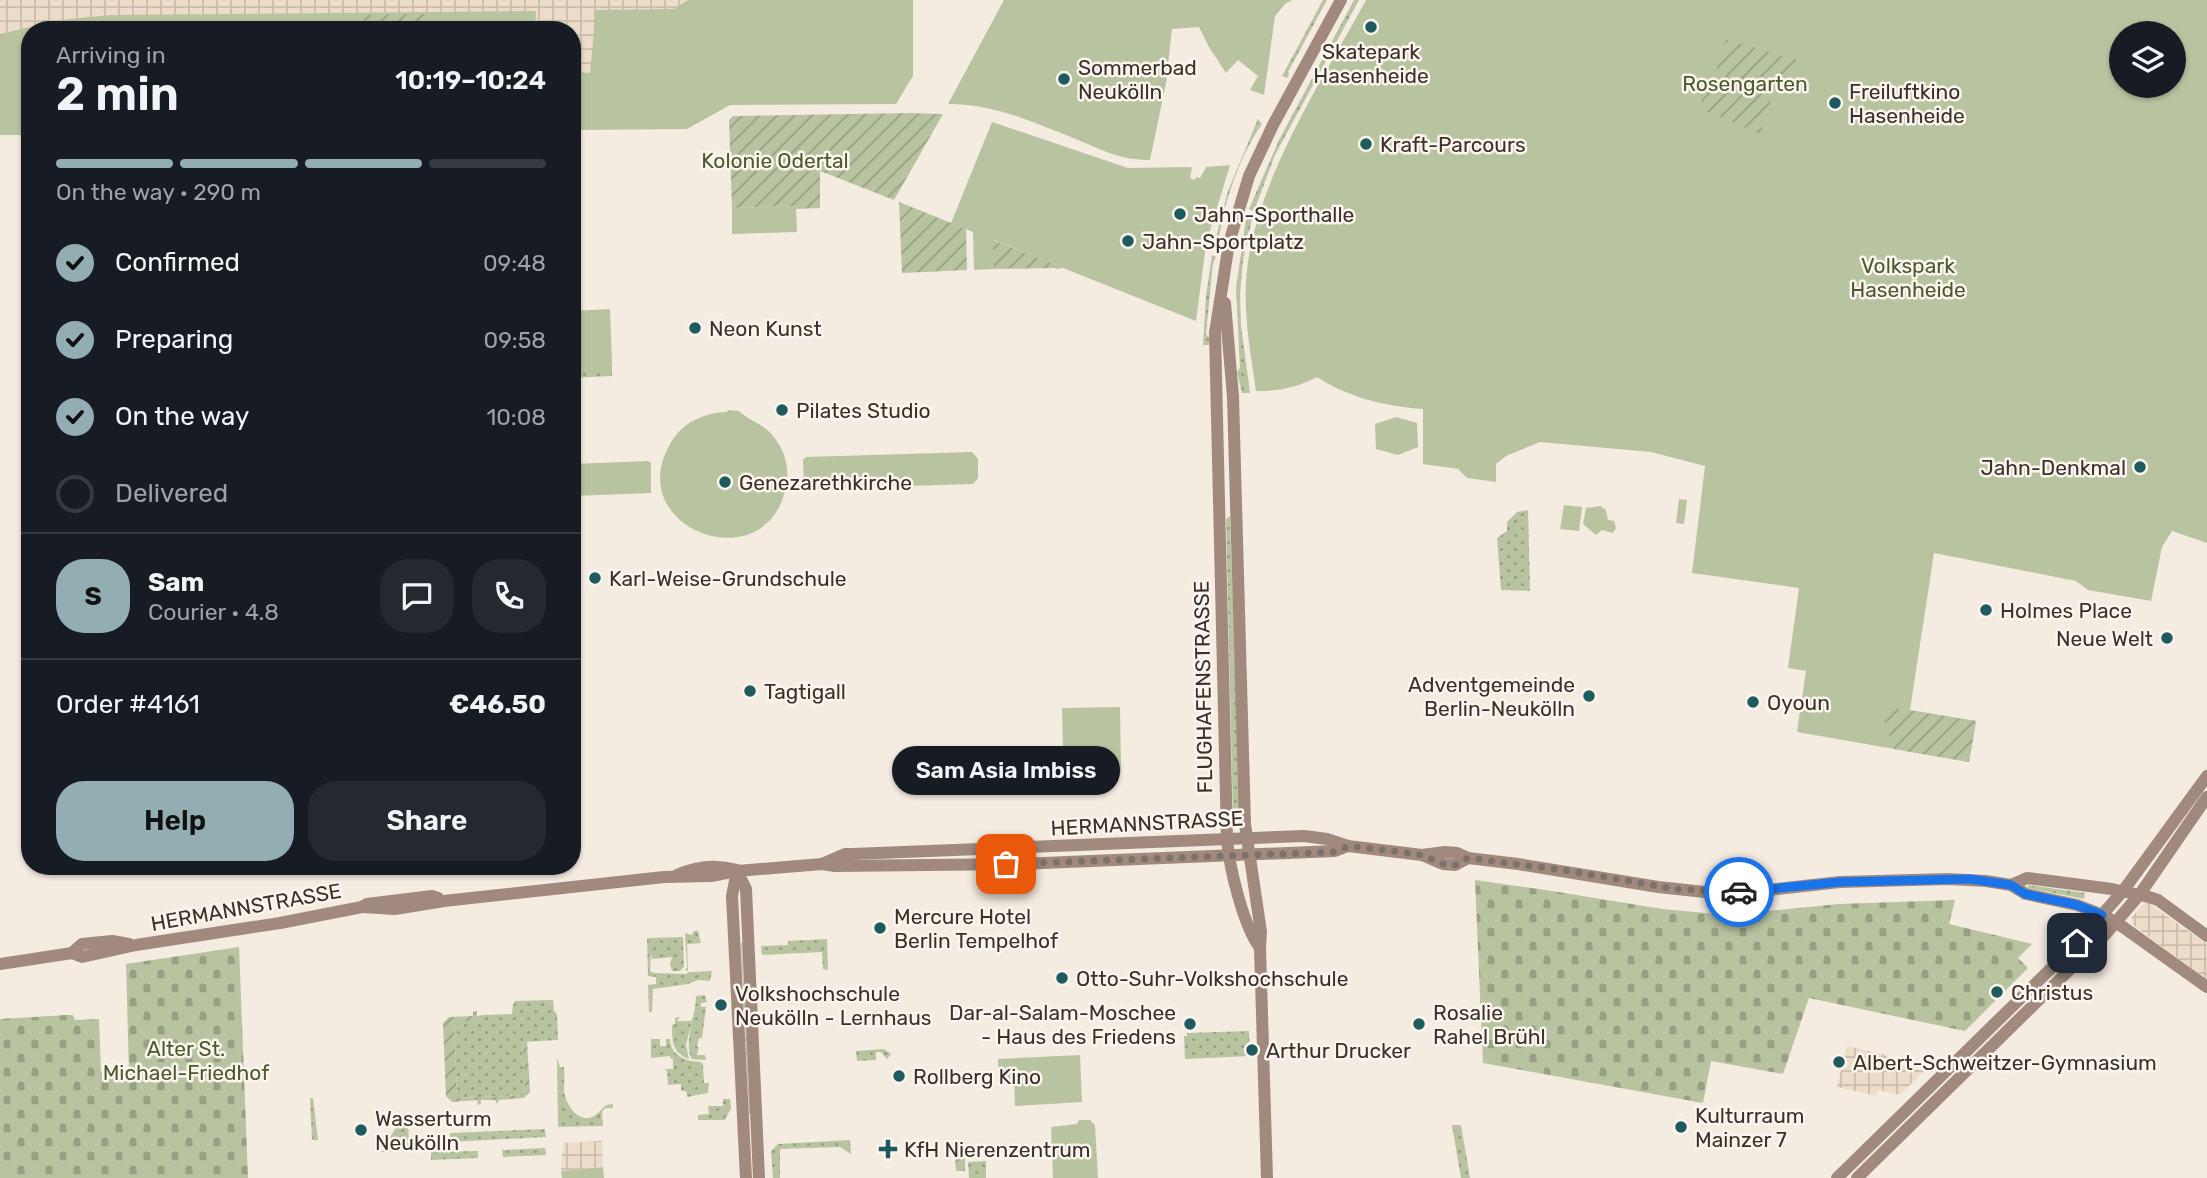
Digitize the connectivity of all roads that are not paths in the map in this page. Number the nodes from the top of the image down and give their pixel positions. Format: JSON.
{"nodes":[{"id":1,"x":1341,"y":0,"type":"edge"},
{"id":2,"x":1223,"y":289,"type":"junction"},
{"id":3,"x":1218,"y":511,"type":"junction"},
{"id":4,"x":1237,"y":511,"type":"junction"},
{"id":5,"x":2207,"y":776,"type":"edge"},
{"id":6,"x":2207,"y":797,"type":"edge"},
{"id":7,"x":1227,"y":838,"type":"junction"},
{"id":8,"x":1247,"y":838,"type":"junction"},
{"id":9,"x":1348,"y":846,"type":"junction"},
{"id":10,"x":1250,"y":854,"type":"junction"},
{"id":11,"x":1228,"y":855,"type":"junction"},
{"id":12,"x":822,"y":864,"type":"junction"},
{"id":13,"x":737,"y":871,"type":"junction"},
{"id":14,"x":2011,"y":885,"type":"junction"},
{"id":15,"x":2123,"y":891,"type":"junction"},
{"id":16,"x":2140,"y":894,"type":"junction"},
{"id":17,"x":2102,"y":915,"type":"junction"},
{"id":18,"x":2116,"y":922,"type":"junction"},
{"id":19,"x":2207,"y":936,"type":"edge"},
{"id":20,"x":1259,"y":948,"type":"junction"},
{"id":21,"x":0,"y":964,"type":"edge"},
{"id":22,"x":2207,"y":987,"type":"edge"},
{"id":23,"x":751,"y":1131,"type":"junction"},
{"id":24,"x":746,"y":1178,"type":"edge"},
{"id":25,"x":760,"y":1178,"type":"edge"},
{"id":26,"x":1267,"y":1178,"type":"edge"},
{"id":27,"x":1837,"y":1178,"type":"edge"},
{"id":28,"x":1857,"y":1178,"type":"edge"}],
"edges":[{"from":1,"to":2,"type":"main road"},
{"from":2,"to":3,"type":"main road","name":"FLUGHAFENSTRASSE"},
{"from":2,"to":4,"type":"main road","name":"FLUGHAFENSTRASSE"},
{"from":3,"to":4,"type":"main road"},
{"from":3,"to":7,"type":"main road","name":"FLUGHAFENSTRASSE"},
{"from":4,"to":8,"type":"main road","name":"FLUGHAFENSTRASSE"},
{"from":5,"to":15,"type":"main road"},
{"from":6,"to":16,"type":"main road"},
{"from":7,"to":8,"type":"main road","name":"HERMANNSTRASSE"},
{"from":7,"to":11,"type":"main road","name":"FLUGHAFENSTRASSE"},
{"from":7,"to":12,"type":"main road","name":"HERMANNSTRASSE"},
{"from":8,"to":9,"type":"main road","name":"HERMANNSTRASSE"},
{"from":8,"to":10,"type":"main road","name":"FLUGHAFENSTRASSE"},
{"from":9,"to":10,"type":"main road","name":"HERMANNSTRASSE"},
{"from":9,"to":14,"type":"main road","name":"HERMANNSTRASSE"},
{"from":10,"to":11,"type":"main road","name":"HERMANNSTRASSE"},
{"from":10,"to":20,"type":"main road","name":"FLUGHAFENSTRASSE"},
{"from":11,"to":12,"type":"main road","name":"HERMANNSTRASSE"},
{"from":11,"to":20,"type":"main road","name":"FLUGHAFENSTRASSE"},
{"from":12,"to":13,"type":"main road","name":"HERMANNSTRASSE"},
{"from":13,"to":21,"type":"main road","name":"HERMANNSTRASSE"},
{"from":13,"to":23,"type":"main road"},
{"from":14,"to":15,"type":"main road","name":"HERMANNSTRASSE"},
{"from":14,"to":17,"type":"main road","name":"HERMANNSTRASSE"},
{"from":15,"to":16,"type":"main road","name":"HERMANNSTRASSE"},
{"from":15,"to":17,"type":"main road"},
{"from":16,"to":18,"type":"main road"},
{"from":16,"to":19,"type":"main road","name":"HERMANNSTRASSE"},
{"from":17,"to":18,"type":"main road","name":"HERMANNSTRASSE"},
{"from":17,"to":27,"type":"main road"},
{"from":18,"to":22,"type":"main road","name":"HERMANNSTRASSE"},
{"from":18,"to":28,"type":"main road"},
{"from":20,"to":26,"type":"main road","name":"FLUGHAFENSTRASSE"},
{"from":23,"to":24,"type":"main road"},
{"from":23,"to":25,"type":"main road"}]}
